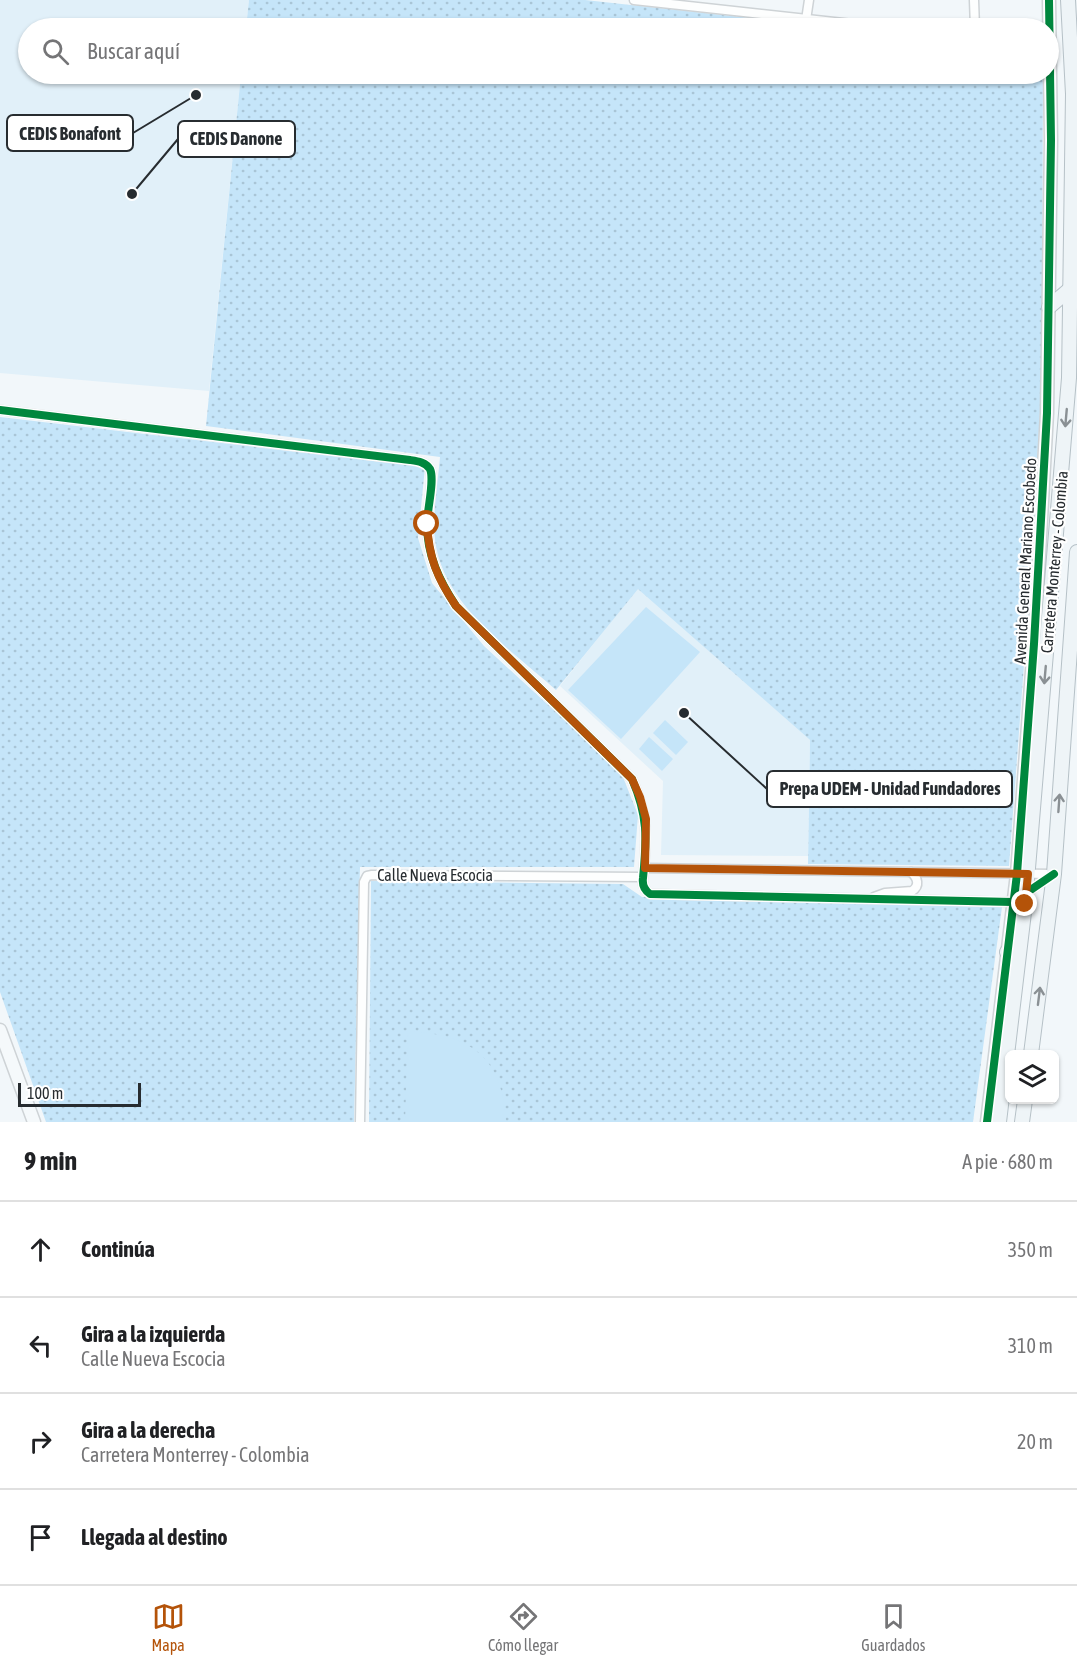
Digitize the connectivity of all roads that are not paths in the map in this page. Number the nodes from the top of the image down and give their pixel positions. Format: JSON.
{"nodes":[{"id":1,"x":634,"y":0,"type":"edge"},
{"id":2,"x":809,"y":0,"type":"edge"},
{"id":3,"x":974,"y":0,"type":"edge"},
{"id":4,"x":1049,"y":0,"type":"edge"},
{"id":5,"x":1068,"y":0,"type":"edge"},
{"id":6,"x":652,"y":1,"type":"edge"},
{"id":7,"x":790,"y":18,"type":"edge"},
{"id":8,"x":806,"y":18,"type":"edge"},
{"id":9,"x":975,"y":18,"type":"edge"},
{"id":10,"x":1049,"y":18,"type":"edge"},
{"id":11,"x":1049,"y":84,"type":"edge"},
{"id":12,"x":1072,"y":280,"type":"edge"},
{"id":13,"x":1049,"y":307,"type":"junction"},
{"id":14,"x":0,"y":410,"type":"edge"},
{"id":15,"x":1077,"y":552,"type":"edge"},
{"id":16,"x":644,"y":872,"type":"junction"},
{"id":17,"x":911,"y":872,"type":"junction"},
{"id":18,"x":1022,"y":874,"type":"junction"},
{"id":19,"x":1054,"y":874,"type":"junction"},
{"id":20,"x":1026,"y":893,"type":"junction"},
{"id":21,"x":868,"y":900,"type":"junction"},
{"id":22,"x":1013,"y":902,"type":"junction"},
{"id":23,"x":1022,"y":931,"type":"junction"},
{"id":24,"x":1007,"y":952,"type":"junction"},
{"id":25,"x":0,"y":1030,"type":"edge"},
{"id":26,"x":1032,"y":1050,"type":"edge"},
{"id":27,"x":1024,"y":1104,"type":"edge"},
{"id":28,"x":34,"y":1122,"type":"edge"},
{"id":29,"x":360,"y":1122,"type":"edge"},
{"id":30,"x":990,"y":1122,"type":"edge"},
{"id":31,"x":1022,"y":1122,"type":"edge"}],
"edges":[{"from":1,"to":6,"type":"street"},
{"from":2,"to":8,"type":"street"},
{"from":3,"to":9,"type":"street"},
{"from":4,"to":10,"type":"street","name":"Avenida General Mariano Escobedo"},
{"from":5,"to":12,"type":"main road","name":"Carretera Monterrey - Colombia"},
{"from":6,"to":7,"type":"street"},
{"from":11,"to":13,"type":"street","name":"Avenida General Mariano Escobedo"},
{"from":12,"to":13,"type":"main road"},
{"from":12,"to":18,"type":"main road","name":"Carretera Monterrey - Colombia","one_way":true},
{"from":13,"to":18,"type":"street","name":"Avenida General Mariano Escobedo"},
{"from":14,"to":16,"type":"street"},
{"from":19,"to":15,"type":"main road","name":"Carretera Monterrey - Colombia","one_way":true},
{"from":16,"to":17,"type":"street","name":"Calle Nueva Escocia"},
{"from":16,"to":21,"type":"street"},
{"from":16,"to":29,"type":"street","name":"Calle Nueva Escocia"},
{"from":17,"to":18,"type":"street","name":"Calle Nueva Escocia"},
{"from":17,"to":21,"type":"street"},
{"from":18,"to":19,"type":"street","name":"Calle Nueva Escocia"},
{"from":18,"to":20,"type":"main road","name":"Carretera Monterrey - Colombia"},
{"from":18,"to":22,"type":"street","name":"Avenida General Mariano Escobedo"},
{"from":19,"to":20,"type":"street"},
{"from":26,"to":19,"type":"main road","name":"Carretera Monterrey - Colombia","one_way":true},
{"from":20,"to":22,"type":"street"},
{"from":20,"to":23,"type":"main road","name":"Carretera Monterrey - Colombia"},
{"from":21,"to":22,"type":"street"},
{"from":22,"to":24,"type":"street","name":"Avenida General Mariano Escobedo"},
{"from":23,"to":24,"type":"main road"},
{"from":23,"to":30,"type":"main road","name":"Carretera Monterrey - Colombia"},
{"from":24,"to":30,"type":"street","name":"Avenida General Mariano Escobedo"},
{"from":25,"to":28,"type":"street"},
{"from":27,"to":31,"type":"main road"}]}
